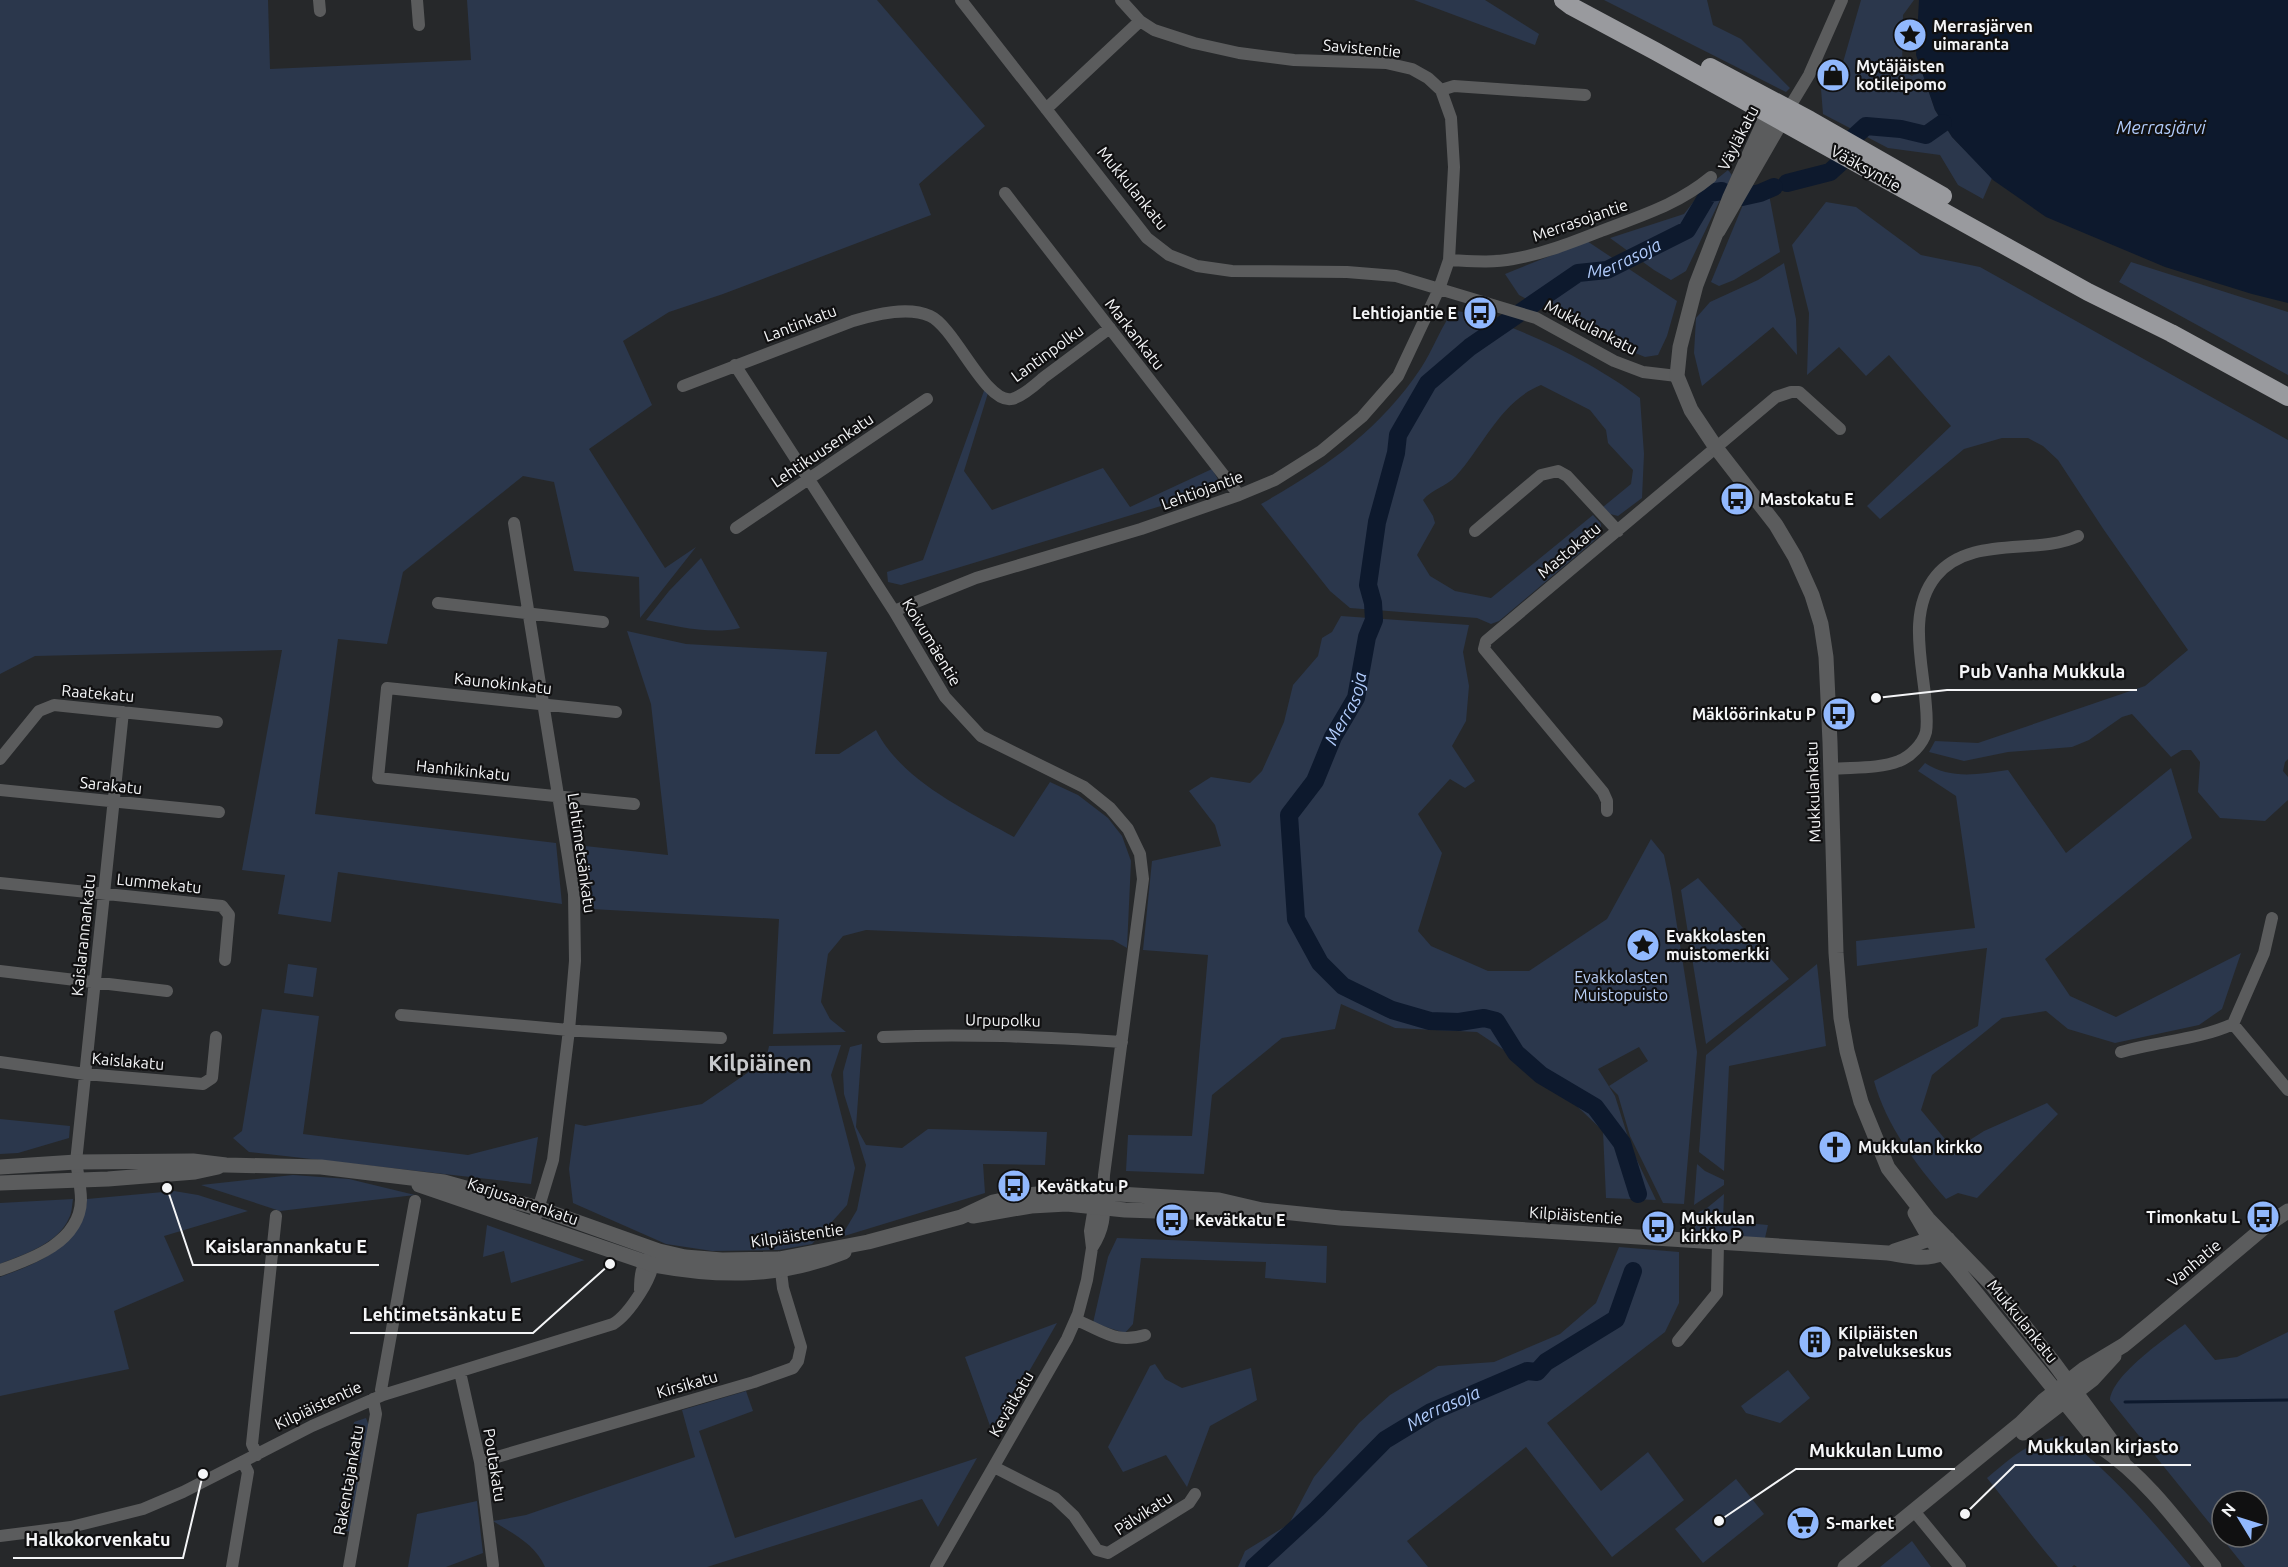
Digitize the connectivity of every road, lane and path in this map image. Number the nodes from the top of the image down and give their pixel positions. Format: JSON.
{"nodes":[{"id":1,"x":417,"y":0,"type":"edge"},
{"id":2,"x":961,"y":0,"type":"edge"},
{"id":3,"x":1121,"y":0,"type":"edge"},
{"id":4,"x":1563,"y":0,"type":"edge"},
{"id":5,"x":1582,"y":0,"type":"edge"},
{"id":6,"x":1842,"y":0,"type":"edge"},
{"id":7,"x":1140,"y":21,"type":"junction"},
{"id":8,"x":419,"y":25,"type":"dead end"},
{"id":9,"x":1441,"y":90,"type":"junction"},
{"id":10,"x":1585,"y":95,"type":"dead end"},
{"id":11,"x":1046,"y":109,"type":"junction"},
{"id":12,"x":1780,"y":114,"type":"junction"},
{"id":13,"x":1712,"y":177,"type":"dead end"},
{"id":14,"x":1005,"y":193,"type":"dead end"},
{"id":15,"x":1449,"y":260,"type":"junction"},
{"id":16,"x":1439,"y":290,"type":"junction"},
{"id":17,"x":933,"y":317,"type":"joint"},
{"id":18,"x":1110,"y":328,"type":"junction"},
{"id":19,"x":735,"y":365,"type":"junction"},
{"id":20,"x":1677,"y":376,"type":"junction"},
{"id":21,"x":683,"y":386,"type":"dead end"},
{"id":22,"x":2288,"y":398,"type":"edge"},
{"id":23,"x":927,"y":399,"type":"dead end"},
{"id":24,"x":1840,"y":429,"type":"dead end"},
{"id":25,"x":1717,"y":449,"type":"junction"},
{"id":26,"x":809,"y":479,"type":"junction"},
{"id":27,"x":1239,"y":495,"type":"junction"},
{"id":28,"x":514,"y":523,"type":"dead end"},
{"id":29,"x":736,"y":528,"type":"dead end"},
{"id":30,"x":1475,"y":531,"type":"dead end"},
{"id":31,"x":1618,"y":531,"type":"junction"},
{"id":32,"x":2078,"y":536,"type":"dead end"},
{"id":33,"x":438,"y":603,"type":"dead end"},
{"id":34,"x":894,"y":610,"type":"junction"},
{"id":35,"x":528,"y":612,"type":"junction"},
{"id":36,"x":603,"y":622,"type":"dead end"},
{"id":37,"x":387,"y":688,"type":"joint"},
{"id":38,"x":542,"y":703,"type":"junction"},
{"id":39,"x":123,"y":712,"type":"junction"},
{"id":40,"x":616,"y":712,"type":"dead end"},
{"id":41,"x":217,"y":722,"type":"dead end"},
{"id":42,"x":0,"y":759,"type":"edge"},
{"id":43,"x":1831,"y":769,"type":"junction"},
{"id":44,"x":0,"y":790,"type":"edge"},
{"id":45,"x":558,"y":797,"type":"junction"},
{"id":46,"x":113,"y":801,"type":"junction"},
{"id":47,"x":634,"y":804,"type":"dead end"},
{"id":48,"x":1607,"y":811,"type":"dead end"},
{"id":49,"x":219,"y":812,"type":"dead end"},
{"id":50,"x":0,"y":883,"type":"edge"},
{"id":51,"x":104,"y":894,"type":"junction"},
{"id":52,"x":2272,"y":918,"type":"dead end"},
{"id":53,"x":225,"y":960,"type":"dead end"},
{"id":54,"x":0,"y":971,"type":"edge"},
{"id":55,"x":94,"y":983,"type":"junction"},
{"id":56,"x":167,"y":991,"type":"dead end"},
{"id":57,"x":401,"y":1015,"type":"dead end"},
{"id":58,"x":2233,"y":1024,"type":"junction"},
{"id":59,"x":569,"y":1030,"type":"junction"},
{"id":60,"x":216,"y":1037,"type":"dead end"},
{"id":61,"x":883,"y":1037,"type":"dead end"},
{"id":62,"x":721,"y":1038,"type":"dead end"},
{"id":63,"x":1122,"y":1042,"type":"junction"},
{"id":64,"x":2121,"y":1052,"type":"dead end"},
{"id":65,"x":0,"y":1062,"type":"edge"},
{"id":66,"x":85,"y":1074,"type":"junction"},
{"id":67,"x":2288,"y":1090,"type":"edge"},
{"id":68,"x":76,"y":1162,"type":"junction"},
{"id":69,"x":226,"y":1166,"type":"junction"},
{"id":70,"x":0,"y":1167,"type":"edge"},
{"id":71,"x":78,"y":1180,"type":"junction"},
{"id":72,"x":0,"y":1183,"type":"edge"},
{"id":73,"x":1103,"y":1191,"type":"junction"},
{"id":74,"x":1907,"y":1194,"type":"junction"},
{"id":75,"x":415,"y":1201,"type":"dead end"},
{"id":76,"x":1100,"y":1208,"type":"junction"},
{"id":77,"x":1262,"y":1210,"type":"junction"},
{"id":78,"x":2288,"y":1211,"type":"edge"},
{"id":79,"x":536,"y":1215,"type":"junction"},
{"id":80,"x":276,"y":1216,"type":"dead end"},
{"id":81,"x":961,"y":1217,"type":"junction"},
{"id":82,"x":1930,"y":1239,"type":"junction"},
{"id":83,"x":1718,"y":1243,"type":"junction"},
{"id":84,"x":1946,"y":1246,"type":"junction"},
{"id":85,"x":1888,"y":1253,"type":"junction"},
{"id":86,"x":651,"y":1256,"type":"junction"},
{"id":87,"x":780,"y":1264,"type":"junction"},
{"id":88,"x":0,"y":1270,"type":"edge"},
{"id":89,"x":1076,"y":1320,"type":"junction"},
{"id":90,"x":1145,"y":1335,"type":"dead end"},
{"id":91,"x":1678,"y":1341,"type":"dead end"},
{"id":92,"x":460,"y":1372,"type":"junction"},
{"id":93,"x":2066,"y":1392,"type":"junction"},
{"id":94,"x":378,"y":1397,"type":"junction"},
{"id":95,"x":257,"y":1455,"type":"junction"},
{"id":96,"x":243,"y":1462,"type":"junction"},
{"id":97,"x":480,"y":1462,"type":"junction"},
{"id":98,"x":994,"y":1467,"type":"junction"},
{"id":99,"x":1195,"y":1494,"type":"dead end"},
{"id":100,"x":1916,"y":1514,"type":"junction"},
{"id":101,"x":0,"y":1536,"type":"edge"},
{"id":102,"x":493,"y":1565,"type":"dead end"},
{"id":103,"x":232,"y":1567,"type":"edge"},
{"id":104,"x":349,"y":1567,"type":"edge"},
{"id":105,"x":936,"y":1567,"type":"edge"},
{"id":106,"x":1845,"y":1567,"type":"edge"},
{"id":107,"x":1858,"y":1567,"type":"edge"},
{"id":108,"x":1959,"y":1567,"type":"edge"},
{"id":109,"x":2214,"y":1567,"type":"edge"}],
"edges":[{"from":1,"to":8,"type":"street"},
{"from":2,"to":11,"type":"street","name":"Mukkulankatu"},
{"from":3,"to":7,"type":"street","name":"Savistentie"},
{"from":4,"to":12,"type":"highway","name":"Vääksyntie"},
{"from":5,"to":12,"type":"highway","name":"Vääksyntie"},
{"from":6,"to":12,"type":"street"},
{"from":7,"to":9,"type":"street","name":"Savistentie"},
{"from":7,"to":11,"type":"street"},
{"from":9,"to":10,"type":"street"},
{"from":9,"to":15,"type":"street"},
{"from":11,"to":16,"type":"street","name":"Mukkulankatu"},
{"from":12,"to":20,"type":"street","name":"Väyläkatu"},
{"from":12,"to":22,"type":"highway","name":"Vääksyntie"},
{"from":13,"to":15,"type":"street","name":"Merrasojantie"},
{"from":14,"to":18,"type":"street","name":"Markankatu"},
{"from":15,"to":16,"type":"street"},
{"from":16,"to":20,"type":"street","name":"Mukkulankatu"},
{"from":16,"to":27,"type":"street","name":"Lehtiojantie"},
{"from":17,"to":18,"type":"street","name":"Lantinpolku"},
{"from":17,"to":19,"type":"street","name":"Lantinkatu"},
{"from":18,"to":27,"type":"street","name":"Markankatu"},
{"from":19,"to":21,"type":"street","name":"Lantinkatu"},
{"from":19,"to":26,"type":"street","name":"Koivumäentie"},
{"from":20,"to":25,"type":"street","name":"Mukkulankatu"},
{"from":23,"to":26,"type":"street","name":"Lehtikuusenkatu"},
{"from":24,"to":25,"type":"street","name":"Mastokatu"},
{"from":25,"to":31,"type":"street","name":"Mastokatu"},
{"from":25,"to":43,"type":"street","name":"Mukkulankatu"},
{"from":26,"to":29,"type":"street","name":"Lehtikuusenkatu"},
{"from":26,"to":34,"type":"street","name":"Koivumäentie"},
{"from":27,"to":34,"type":"street","name":"Lehtiojantie"},
{"from":28,"to":35,"type":"street","name":"Lehtimetsänkatu"},
{"from":30,"to":31,"type":"street"},
{"from":31,"to":48,"type":"street","name":"Mastokatu"},
{"from":32,"to":43,"type":"street"},
{"from":33,"to":35,"type":"street"},
{"from":34,"to":63,"type":"street","name":"Koivumäentie"},
{"from":35,"to":36,"type":"street"},
{"from":35,"to":38,"type":"street","name":"Lehtimetsänkatu"},
{"from":37,"to":38,"type":"street","name":"Kaunokinkatu"},
{"from":37,"to":45,"type":"street","name":"Hanhikinkatu"},
{"from":38,"to":40,"type":"street","name":"Kaunokinkatu"},
{"from":38,"to":45,"type":"street","name":"Lehtimetsänkatu"},
{"from":39,"to":41,"type":"street","name":"Raatekatu"},
{"from":39,"to":42,"type":"street","name":"Raatekatu"},
{"from":39,"to":46,"type":"street","name":"Kaislarannankatu"},
{"from":43,"to":74,"type":"street","name":"Mukkulankatu"},
{"from":44,"to":46,"type":"street","name":"Sarakatu"},
{"from":45,"to":47,"type":"street","name":"Hanhikinkatu"},
{"from":45,"to":59,"type":"street","name":"Lehtimetsänkatu"},
{"from":46,"to":49,"type":"street","name":"Sarakatu"},
{"from":46,"to":51,"type":"street","name":"Kaislarannankatu"},
{"from":50,"to":51,"type":"street","name":"Lummekatu"},
{"from":51,"to":53,"type":"street","name":"Lummekatu"},
{"from":51,"to":55,"type":"street","name":"Kaislarannankatu"},
{"from":52,"to":58,"type":"street"},
{"from":54,"to":55,"type":"street"},
{"from":55,"to":56,"type":"street"},
{"from":55,"to":66,"type":"street","name":"Kaislarannankatu"},
{"from":57,"to":59,"type":"street"},
{"from":58,"to":64,"type":"street"},
{"from":58,"to":67,"type":"street"},
{"from":59,"to":62,"type":"street"},
{"from":59,"to":79,"type":"street","name":"Lehtimetsänkatu"},
{"from":60,"to":66,"type":"street","name":"Kaislakatu"},
{"from":61,"to":63,"type":"street","name":"Urpupolku"},
{"from":63,"to":73,"type":"street","name":"Koivumäentie"},
{"from":65,"to":66,"type":"street","name":"Kaislakatu"},
{"from":66,"to":68,"type":"street","name":"Kaislarannankatu"},
{"from":68,"to":69,"type":"street","name":"Karjusaarenkatu"},
{"from":68,"to":70,"type":"street","name":"Karjusaarenkatu"},
{"from":68,"to":71,"type":"street","name":"Kaislarannankatu"},
{"from":69,"to":71,"type":"street","name":"Karjusaarenkatu"},
{"from":69,"to":79,"type":"street","name":"Karjusaarenkatu"},
{"from":71,"to":72,"type":"street","name":"Karjusaarenkatu"},
{"from":71,"to":88,"type":"street","name":"Kaislarannankatu"},
{"from":73,"to":76,"type":"street","name":"Kevätkatu"},
{"from":73,"to":77,"type":"street","name":"Kilpiäistentie"},
{"from":73,"to":81,"type":"street","name":"Kilpiäistentie"},
{"from":74,"to":82,"type":"street","name":"Mukkulankatu"},
{"from":74,"to":84,"type":"street","name":"Mukkulankatu"},
{"from":75,"to":94,"type":"street","name":"Rakentajankatu"},
{"from":76,"to":77,"type":"street","name":"Kilpiäistentie"},
{"from":76,"to":81,"type":"street","name":"Kilpiäistentie"},
{"from":76,"to":89,"type":"street","name":"Kevätkatu"},
{"from":77,"to":83,"type":"street","name":"Kilpiäistentie"},
{"from":78,"to":93,"type":"street","name":"Vanhatie"},
{"from":79,"to":86,"type":"street","name":"Karjusaarenkatu"},
{"from":80,"to":95,"type":"street"},
{"from":81,"to":87,"type":"street","name":"Kilpiäistentie"},
{"from":82,"to":84,"type":"street","name":"Mukkulankatu"},
{"from":82,"to":85,"type":"street","name":"Kilpiäistentie"},
{"from":83,"to":85,"type":"street","name":"Kilpiäistentie"},
{"from":83,"to":91,"type":"street"},
{"from":84,"to":85,"type":"street","name":"Kilpiäistentie"},
{"from":84,"to":93,"type":"street","name":"Mukkulankatu"},
{"from":86,"to":87,"type":"street","name":"Kilpiäistentie"},
{"from":86,"to":92,"type":"street","name":"Kilpiäistentie"},
{"from":87,"to":97,"type":"street","name":"Kirsikatu"},
{"from":89,"to":90,"type":"street"},
{"from":89,"to":98,"type":"street","name":"Kevätkatu"},
{"from":92,"to":94,"type":"street","name":"Kilpiäistentie"},
{"from":92,"to":97,"type":"street","name":"Poutakatu"},
{"from":93,"to":100,"type":"street","name":"Vanhatie"},
{"from":93,"to":109,"type":"street","name":"Mukkulankatu"},
{"from":94,"to":95,"type":"street","name":"Kilpiäistentie"},
{"from":94,"to":104,"type":"street","name":"Rakentajankatu"},
{"from":95,"to":96,"type":"street","name":"Kilpiäistentie"},
{"from":96,"to":101,"type":"street","name":"Kilpiäistentie"},
{"from":96,"to":103,"type":"street"},
{"from":97,"to":102,"type":"street","name":"Poutakatu"},
{"from":98,"to":99,"type":"street","name":"Pälvikatu"},
{"from":98,"to":105,"type":"street","name":"Kevätkatu"},
{"from":100,"to":106,"type":"street"},
{"from":100,"to":107,"type":"street"},
{"from":100,"to":108,"type":"street"}]}
